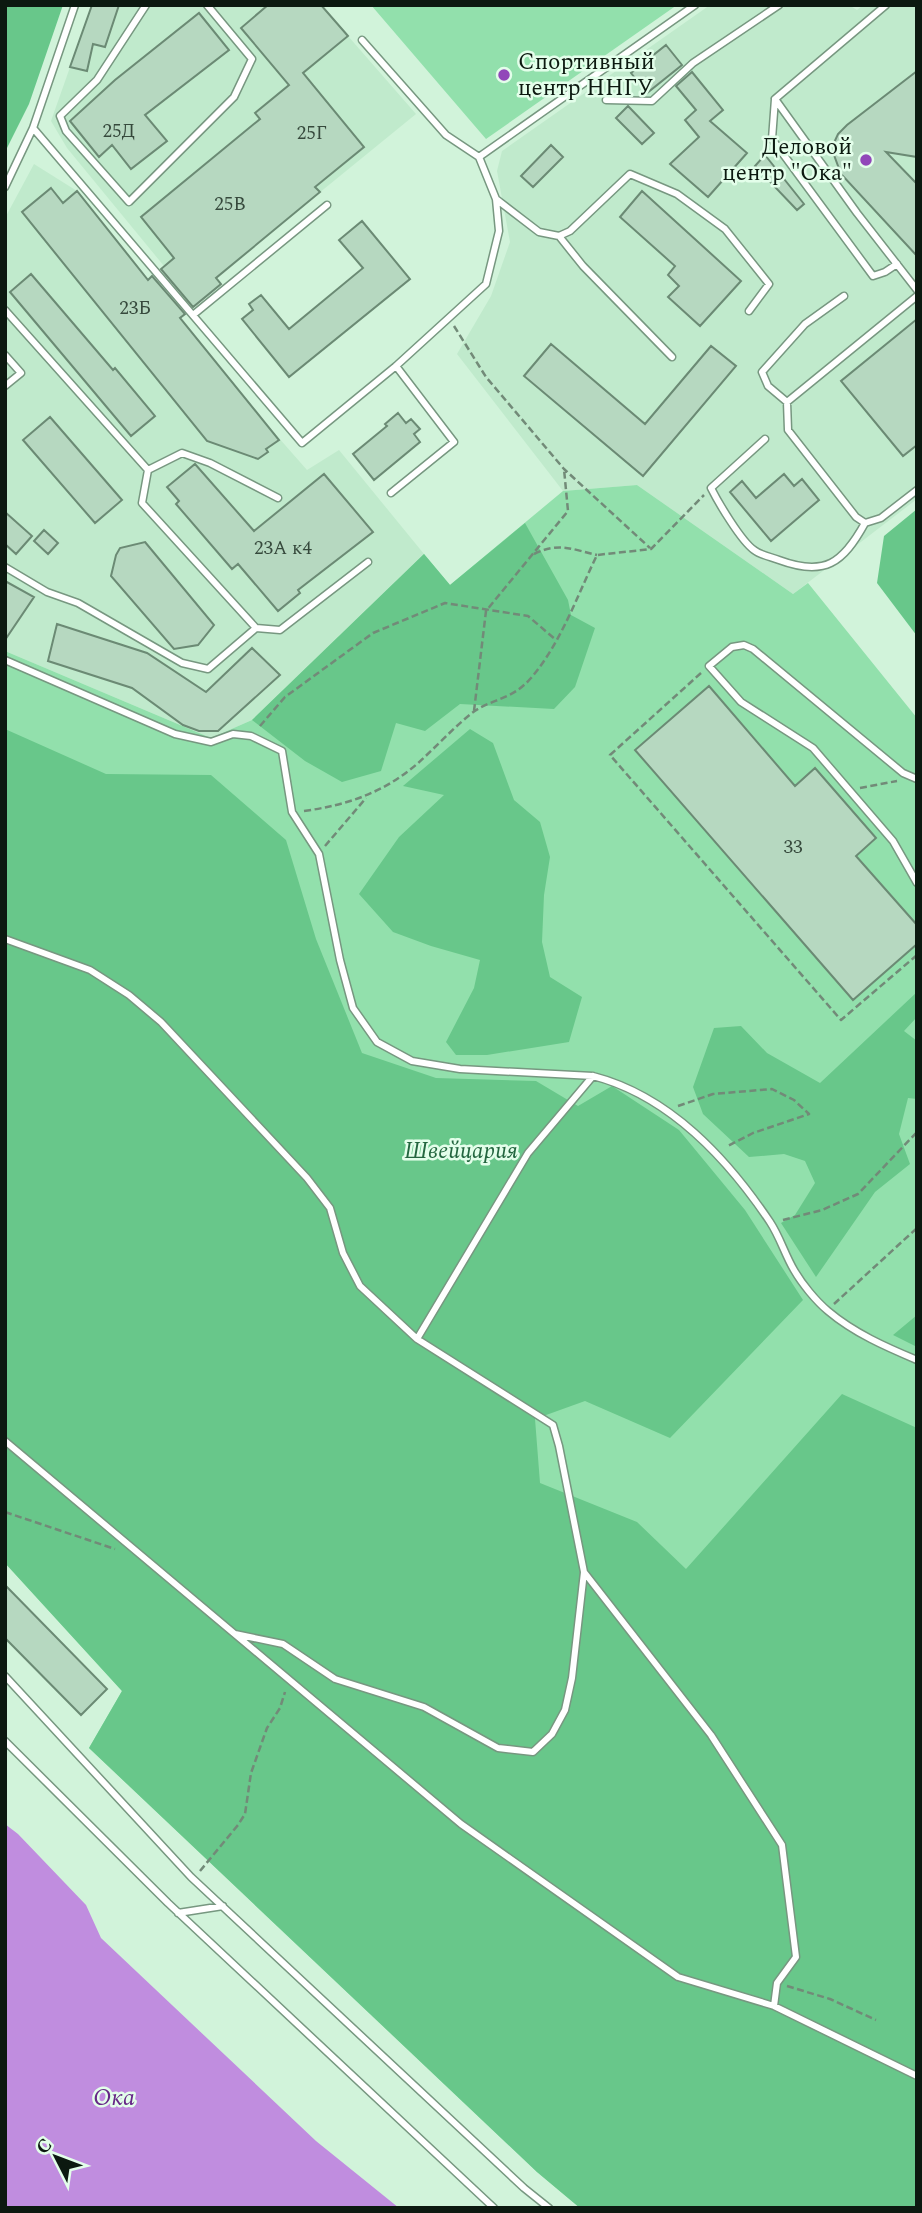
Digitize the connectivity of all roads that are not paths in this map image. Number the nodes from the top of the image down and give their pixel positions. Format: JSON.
{"nodes":[{"id":1,"x":75,"y":5,"type":"edge"},
{"id":2,"x":146,"y":5,"type":"edge"},
{"id":3,"x":207,"y":5,"type":"edge"},
{"id":4,"x":695,"y":5,"type":"edge"},
{"id":5,"x":779,"y":5,"type":"edge"},
{"id":6,"x":886,"y":5,"type":"edge"},
{"id":7,"x":362,"y":40,"type":"dead end"},
{"id":8,"x":775,"y":99,"type":"junction"},
{"id":9,"x":606,"y":100,"type":"dead end"},
{"id":10,"x":33,"y":128,"type":"junction"},
{"id":11,"x":479,"y":157,"type":"junction"},
{"id":12,"x":5,"y":187,"type":"edge"},
{"id":13,"x":496,"y":199,"type":"junction"},
{"id":14,"x":327,"y":205,"type":"dead end"},
{"id":15,"x":559,"y":236,"type":"junction"},
{"id":16,"x":897,"y":264,"type":"junction"},
{"id":17,"x":917,"y":290,"type":"edge"},
{"id":18,"x":844,"y":296,"type":"dead end"},
{"id":19,"x":917,"y":296,"type":"edge"},
{"id":20,"x":5,"y":310,"type":"edge"},
{"id":21,"x":749,"y":311,"type":"dead end"},
{"id":22,"x":193,"y":316,"type":"junction"},
{"id":23,"x":5,"y":355,"type":"edge"},
{"id":24,"x":672,"y":357,"type":"dead end"},
{"id":25,"x":396,"y":366,"type":"junction"},
{"id":26,"x":5,"y":386,"type":"edge"},
{"id":27,"x":787,"y":402,"type":"junction"},
{"id":28,"x":765,"y":439,"type":"dead end"},
{"id":29,"x":148,"y":471,"type":"junction"},
{"id":30,"x":917,"y":490,"type":"edge"},
{"id":31,"x":391,"y":493,"type":"dead end"},
{"id":32,"x":278,"y":498,"type":"dead end"},
{"id":33,"x":865,"y":523,"type":"junction"},
{"id":34,"x":368,"y":562,"type":"dead end"},
{"id":35,"x":5,"y":567,"type":"edge"},
{"id":36,"x":256,"y":628,"type":"junction"},
{"id":37,"x":5,"y":660,"type":"edge"},
{"id":38,"x":917,"y":779,"type":"edge"},
{"id":39,"x":917,"y":883,"type":"edge"},
{"id":40,"x":5,"y":939,"type":"edge"},
{"id":41,"x":593,"y":1076,"type":"junction"},
{"id":42,"x":417,"y":1339,"type":"junction"},
{"id":43,"x":917,"y":1360,"type":"edge"},
{"id":44,"x":5,"y":1441,"type":"edge"},
{"id":45,"x":584,"y":1572,"type":"junction"},
{"id":46,"x":235,"y":1634,"type":"junction"},
{"id":47,"x":5,"y":1676,"type":"edge"},
{"id":48,"x":5,"y":1741,"type":"edge"},
{"id":49,"x":223,"y":1906,"type":"junction"},
{"id":50,"x":178,"y":1913,"type":"junction"},
{"id":51,"x":774,"y":2006,"type":"junction"},
{"id":52,"x":917,"y":2076,"type":"edge"},
{"id":53,"x":494,"y":2208,"type":"edge"},
{"id":54,"x":549,"y":2208,"type":"edge"}],
"edges":[{"from":1,"to":10,"type":"lane"},
{"from":2,"to":3,"type":"lane"},
{"from":4,"to":11,"type":"lane"},
{"from":5,"to":9,"type":"lane"},
{"from":6,"to":8,"type":"lane"},
{"from":7,"to":11,"type":"lane"},
{"from":8,"to":16,"type":"lane"},
{"from":8,"to":16,"type":"lane"},
{"from":10,"to":12,"type":"lane"},
{"from":10,"to":22,"type":"lane"},
{"from":11,"to":13,"type":"lane"},
{"from":13,"to":15,"type":"lane"},
{"from":13,"to":25,"type":"lane"},
{"from":14,"to":22,"type":"lane"},
{"from":15,"to":21,"type":"lane"},
{"from":15,"to":24,"type":"lane"},
{"from":16,"to":17,"type":"lane"},
{"from":18,"to":27,"type":"lane"},
{"from":19,"to":27,"type":"lane"},
{"from":20,"to":29,"type":"lane"},
{"from":22,"to":25,"type":"lane"},
{"from":23,"to":26,"type":"lane"},
{"from":25,"to":31,"type":"lane"},
{"from":27,"to":33,"type":"lane"},
{"from":28,"to":33,"type":"lane"},
{"from":29,"to":32,"type":"lane"},
{"from":29,"to":36,"type":"lane"},
{"from":30,"to":33,"type":"lane"},
{"from":34,"to":36,"type":"lane"},
{"from":35,"to":36,"type":"lane"},
{"from":37,"to":41,"type":"lane"},
{"from":38,"to":39,"type":"lane"},
{"from":40,"to":42,"type":"lane"},
{"from":41,"to":42,"type":"lane"},
{"from":41,"to":43,"type":"lane"},
{"from":42,"to":45,"type":"lane"},
{"from":44,"to":46,"type":"lane"},
{"from":45,"to":46,"type":"lane"},
{"from":45,"to":51,"type":"lane"},
{"from":46,"to":51,"type":"lane"},
{"from":47,"to":49,"type":"lane"},
{"from":48,"to":50,"type":"lane"},
{"from":49,"to":50,"type":"lane"},
{"from":49,"to":54,"type":"lane"},
{"from":50,"to":53,"type":"lane"},
{"from":51,"to":52,"type":"lane"}]}
